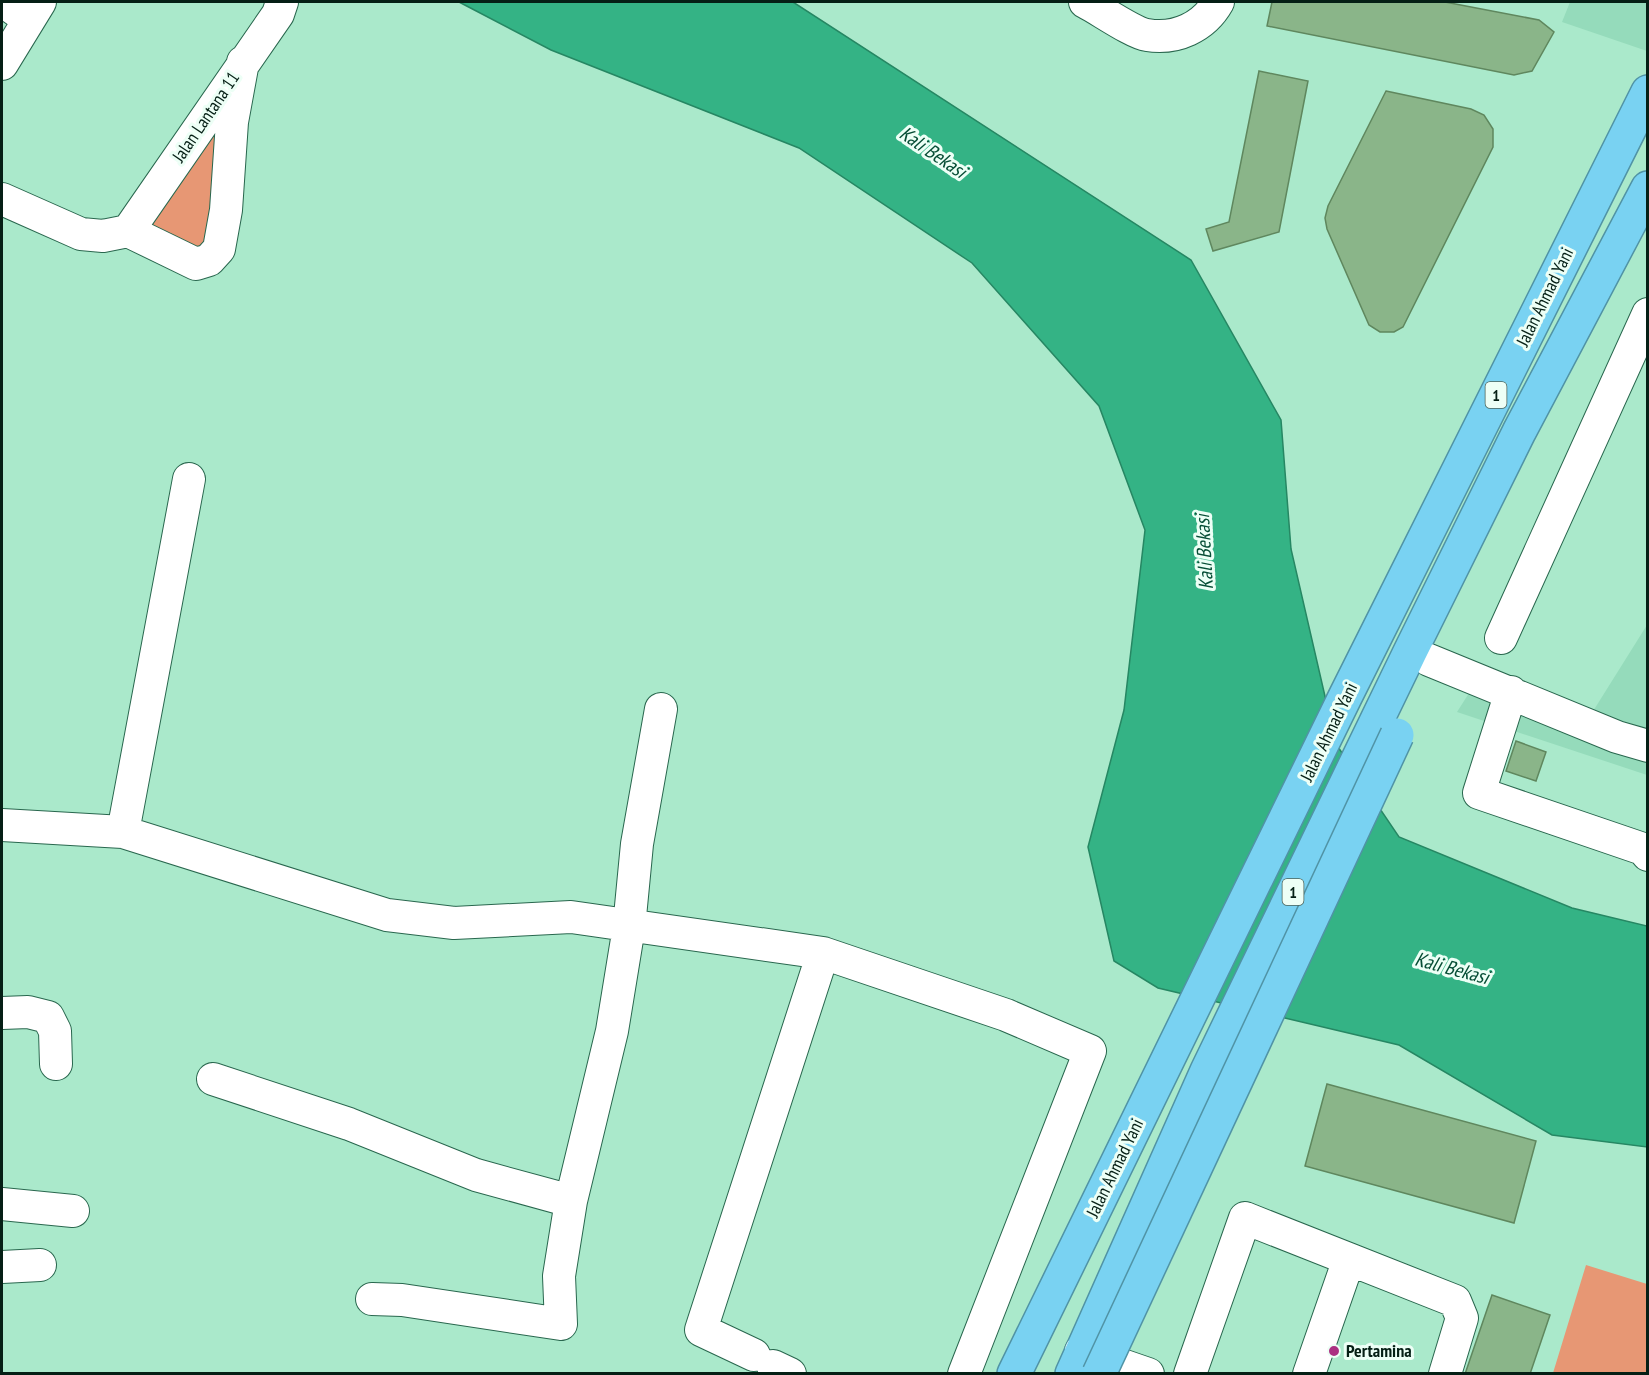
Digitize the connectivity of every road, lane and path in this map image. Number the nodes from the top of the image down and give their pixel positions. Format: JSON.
{"nodes":[{"id":1,"x":282,"y":2,"type":"edge"},
{"id":2,"x":1085,"y":2,"type":"edge"},
{"id":3,"x":1218,"y":2,"type":"edge"},
{"id":4,"x":24,"y":7,"type":"edge"},
{"id":5,"x":243,"y":62,"type":"junction"},
{"id":6,"x":2,"y":64,"type":"edge"},
{"id":7,"x":1647,"y":92,"type":"edge"},
{"id":8,"x":1647,"y":188,"type":"edge"},
{"id":9,"x":2,"y":199,"type":"edge"},
{"id":10,"x":1647,"y":208,"type":"edge"},
{"id":11,"x":128,"y":231,"type":"junction"},
{"id":12,"x":1647,"y":314,"type":"edge"},
{"id":13,"x":189,"y":479,"type":"dead end"},
{"id":14,"x":1501,"y":638,"type":"dead end"},
{"id":15,"x":1430,"y":660,"type":"junction"},
{"id":16,"x":1511,"y":692,"type":"junction"},
{"id":17,"x":661,"y":709,"type":"dead end"},
{"id":18,"x":1389,"y":724,"type":"junction"},
{"id":19,"x":1647,"y":746,"type":"edge"},
{"id":20,"x":2,"y":825,"type":"edge"},
{"id":21,"x":123,"y":832,"type":"junction"},
{"id":22,"x":1647,"y":855,"type":"edge"},
{"id":23,"x":629,"y":927,"type":"junction"},
{"id":24,"x":823,"y":953,"type":"junction"},
{"id":25,"x":2,"y":1012,"type":"edge"},
{"id":26,"x":56,"y":1064,"type":"dead end"},
{"id":27,"x":213,"y":1079,"type":"dead end"},
{"id":28,"x":571,"y":1201,"type":"junction"},
{"id":29,"x":2,"y":1204,"type":"edge"},
{"id":30,"x":73,"y":1211,"type":"dead end"},
{"id":31,"x":1349,"y":1259,"type":"junction"},
{"id":32,"x":40,"y":1265,"type":"dead end"},
{"id":33,"x":2,"y":1268,"type":"edge"},
{"id":34,"x":372,"y":1299,"type":"dead end"},
{"id":35,"x":772,"y":1365,"type":"edge"},
{"id":36,"x":1084,"y":1366,"type":"edge"},
{"id":37,"x":1145,"y":1373,"type":"edge"},
{"id":38,"x":964,"y":1374,"type":"edge"},
{"id":39,"x":1014,"y":1374,"type":"edge"},
{"id":40,"x":1190,"y":1374,"type":"edge"},
{"id":41,"x":1309,"y":1374,"type":"edge"},
{"id":42,"x":1445,"y":1374,"type":"edge"}],
"edges":[{"from":1,"to":5,"type":"street","name":"Jalan Lantana 11"},
{"from":2,"to":3,"type":"street"},
{"from":4,"to":6,"type":"street"},
{"from":5,"to":11,"type":"street","name":"Jalan Lantana 11"},
{"from":5,"to":11,"type":"street"},
{"from":7,"to":39,"type":"highway","name":"Jalan Ahmad Yani","number":"1"},
{"from":8,"to":18,"type":"highway","number":"1"},
{"from":9,"to":11,"type":"street"},
{"from":10,"to":15,"type":"highway"},
{"from":12,"to":14,"type":"street"},
{"from":13,"to":21,"type":"street"},
{"from":15,"to":16,"type":"street"},
{"from":15,"to":18,"type":"highway"},
{"from":16,"to":19,"type":"street"},
{"from":16,"to":22,"type":"street"},
{"from":17,"to":23,"type":"street"},
{"from":18,"to":36,"type":"highway","bridge":true},
{"from":18,"to":36,"type":"highway","number":"1"},
{"from":20,"to":21,"type":"street"},
{"from":21,"to":23,"type":"street"},
{"from":23,"to":24,"type":"street"},
{"from":23,"to":28,"type":"street"},
{"from":24,"to":35,"type":"street"},
{"from":24,"to":38,"type":"street"},
{"from":25,"to":26,"type":"street"},
{"from":27,"to":28,"type":"street"},
{"from":28,"to":34,"type":"street"},
{"from":29,"to":30,"type":"street"},
{"from":31,"to":40,"type":"street"},
{"from":31,"to":41,"type":"street"},
{"from":31,"to":42,"type":"street"},
{"from":32,"to":33,"type":"street"},
{"from":36,"to":37,"type":"street"}]}
